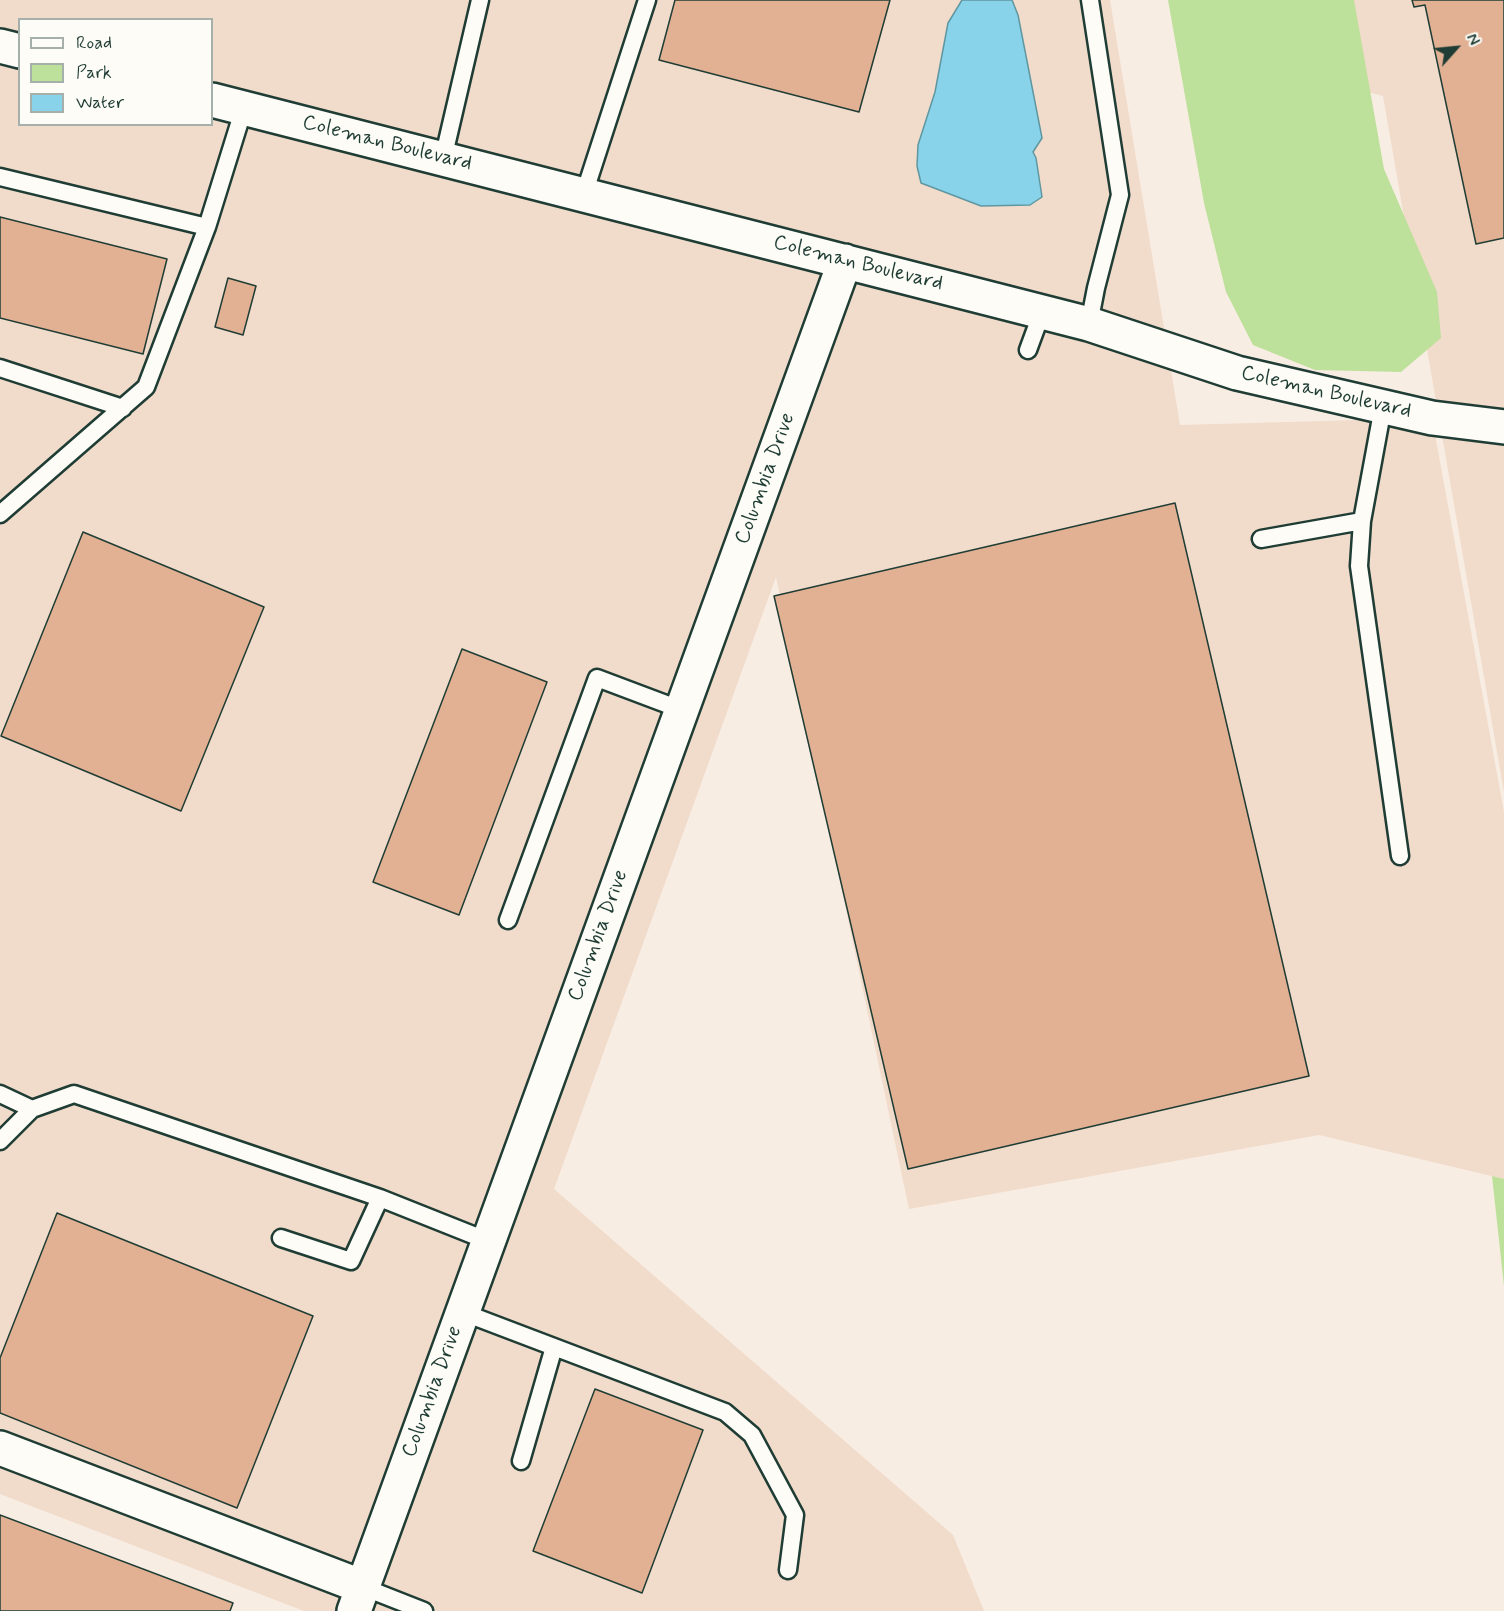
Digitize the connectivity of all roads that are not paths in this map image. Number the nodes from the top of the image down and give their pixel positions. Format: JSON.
{"nodes":[{"id":1,"x":480,"y":0,"type":"edge"},
{"id":2,"x":647,"y":0,"type":"edge"},
{"id":3,"x":1090,"y":0,"type":"edge"},
{"id":4,"x":213,"y":100,"type":"edge"},
{"id":5,"x":243,"y":108,"type":"junction"},
{"id":6,"x":443,"y":159,"type":"junction"},
{"id":7,"x":0,"y":177,"type":"edge"},
{"id":8,"x":584,"y":194,"type":"junction"},
{"id":9,"x":207,"y":227,"type":"junction"},
{"id":10,"x":845,"y":261,"type":"junction"},
{"id":11,"x":1042,"y":312,"type":"junction"},
{"id":12,"x":1089,"y":324,"type":"junction"},
{"id":13,"x":1028,"y":350,"type":"dead end"},
{"id":14,"x":0,"y":368,"type":"edge"},
{"id":15,"x":1383,"y":407,"type":"junction"},
{"id":16,"x":123,"y":408,"type":"junction"},
{"id":17,"x":1504,"y":426,"type":"edge"},
{"id":18,"x":0,"y":514,"type":"edge"},
{"id":19,"x":1362,"y":521,"type":"junction"},
{"id":20,"x":1261,"y":539,"type":"dead end"},
{"id":21,"x":681,"y":710,"type":"junction"},
{"id":22,"x":1400,"y":856,"type":"dead end"},
{"id":23,"x":508,"y":920,"type":"dead end"},
{"id":24,"x":0,"y":1094,"type":"edge"},
{"id":25,"x":33,"y":1108,"type":"junction"},
{"id":26,"x":0,"y":1141,"type":"edge"},
{"id":27,"x":380,"y":1198,"type":"junction"},
{"id":28,"x":281,"y":1238,"type":"dead end"},
{"id":29,"x":488,"y":1241,"type":"junction"},
{"id":30,"x":462,"y":1312,"type":"junction"},
{"id":31,"x":554,"y":1347,"type":"junction"},
{"id":32,"x":0,"y":1448,"type":"edge"},
{"id":33,"x":521,"y":1461,"type":"dead end"},
{"id":34,"x":788,"y":1570,"type":"dead end"},
{"id":35,"x":358,"y":1599,"type":"edge"},
{"id":36,"x":424,"y":1611,"type":"edge"}],
"edges":[{"from":1,"to":6,"type":"lane"},
{"from":2,"to":8,"type":"lane"},
{"from":3,"to":12,"type":"lane"},
{"from":4,"to":5,"type":"street","name":"Coleman Boulevard"},
{"from":5,"to":6,"type":"street","name":"Coleman Boulevard"},
{"from":5,"to":9,"type":"lane"},
{"from":6,"to":8,"type":"street","name":"Coleman Boulevard"},
{"from":7,"to":9,"type":"lane"},
{"from":8,"to":10,"type":"street","name":"Coleman Boulevard"},
{"from":9,"to":16,"type":"lane"},
{"from":10,"to":11,"type":"street","name":"Coleman Boulevard"},
{"from":10,"to":21,"type":"street","name":"Columbia Drive"},
{"from":11,"to":12,"type":"street","name":"Coleman Boulevard"},
{"from":11,"to":13,"type":"lane"},
{"from":12,"to":15,"type":"street","name":"Coleman Boulevard"},
{"from":14,"to":16,"type":"lane"},
{"from":15,"to":17,"type":"street","name":"Coleman Boulevard"},
{"from":15,"to":19,"type":"lane"},
{"from":16,"to":18,"type":"lane"},
{"from":19,"to":20,"type":"lane"},
{"from":19,"to":22,"type":"lane"},
{"from":21,"to":23,"type":"lane"},
{"from":21,"to":29,"type":"street","name":"Columbia Drive"},
{"from":24,"to":25,"type":"lane"},
{"from":25,"to":26,"type":"lane"},
{"from":25,"to":27,"type":"lane"},
{"from":27,"to":28,"type":"lane"},
{"from":27,"to":29,"type":"lane"},
{"from":29,"to":30,"type":"street","name":"Columbia Drive"},
{"from":30,"to":31,"type":"lane"},
{"from":30,"to":35,"type":"street","name":"Columbia Drive"},
{"from":31,"to":33,"type":"lane"},
{"from":31,"to":34,"type":"lane"},
{"from":32,"to":35,"type":"street"},
{"from":35,"to":36,"type":"lane"}]}
